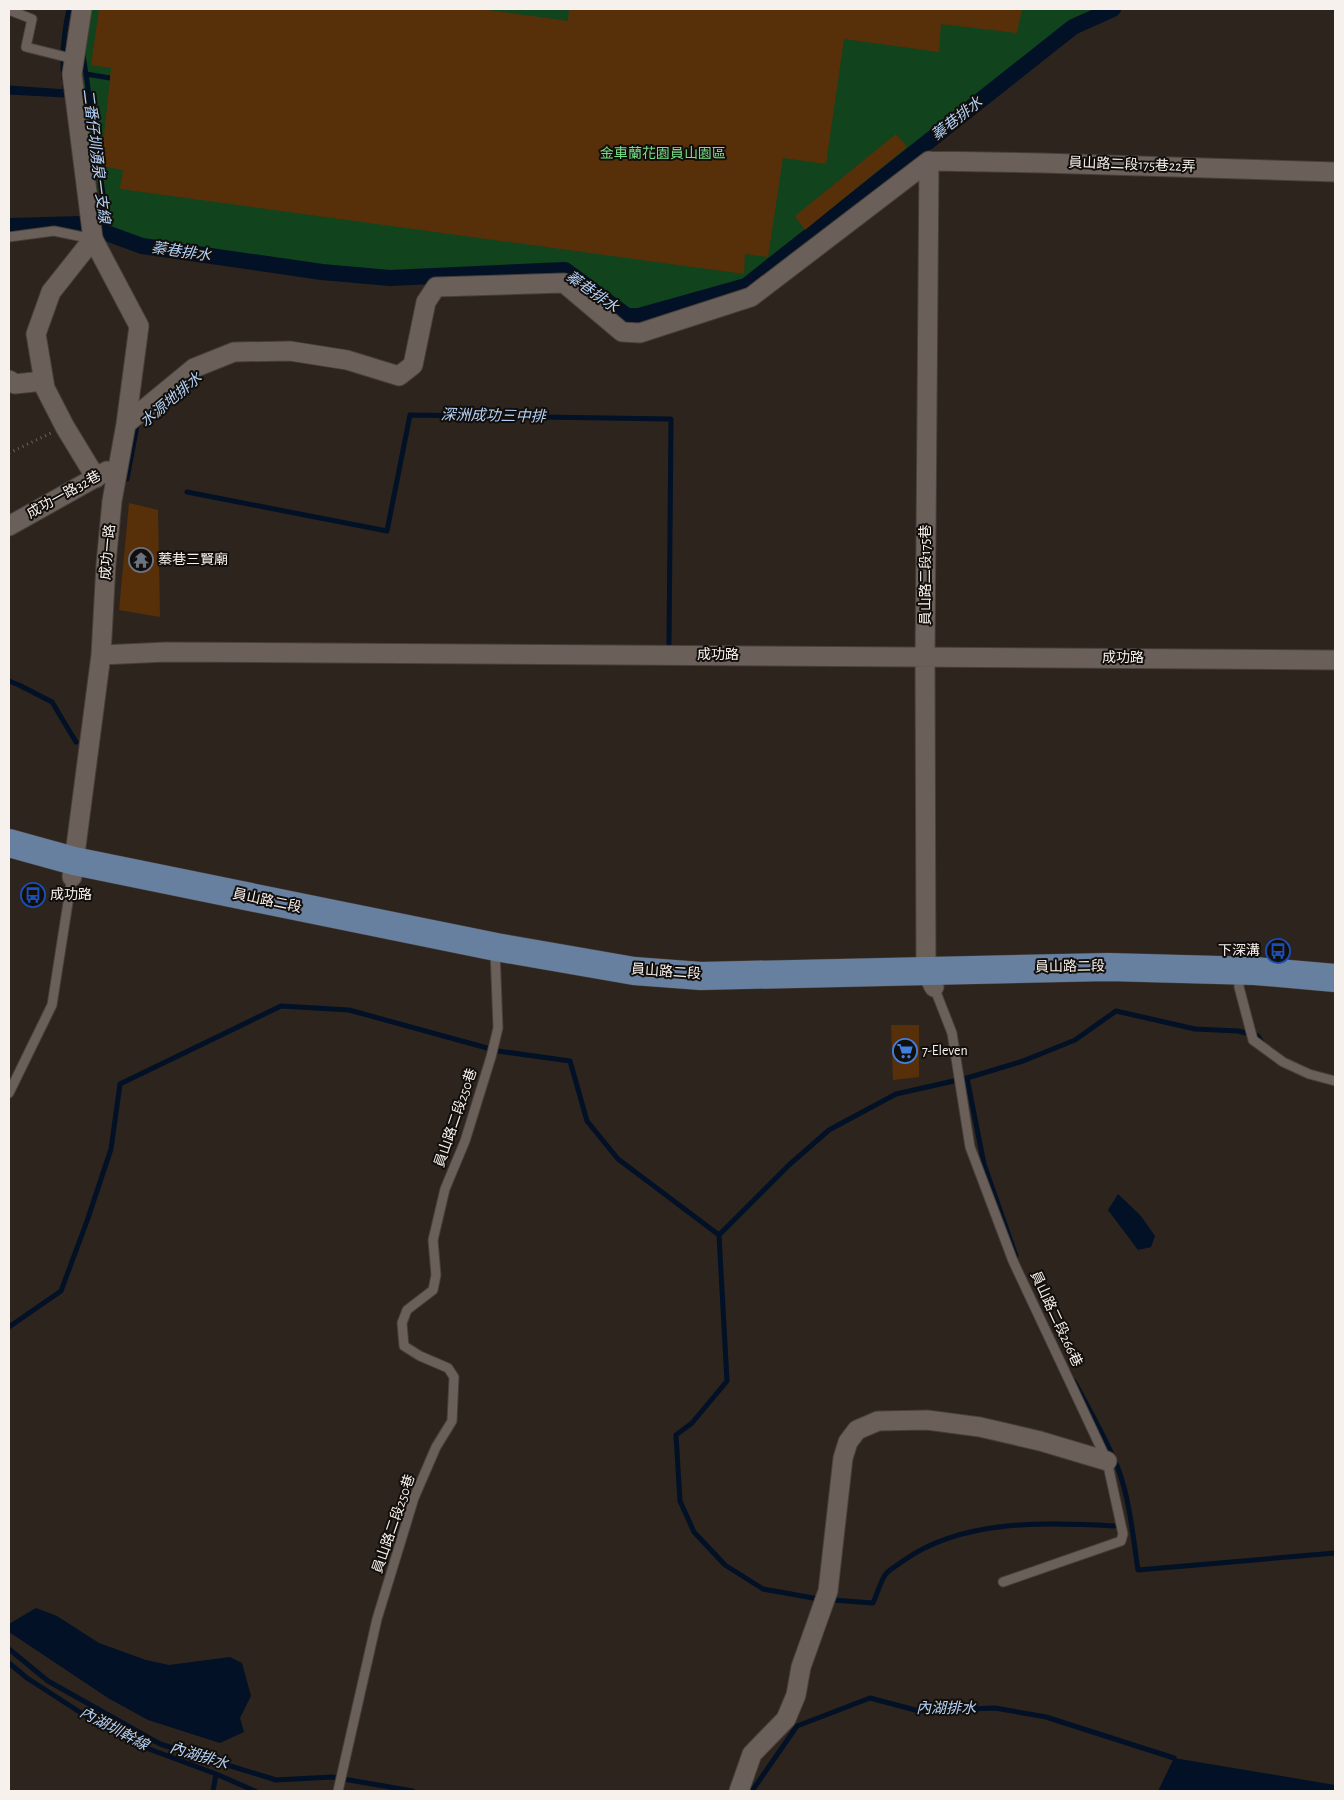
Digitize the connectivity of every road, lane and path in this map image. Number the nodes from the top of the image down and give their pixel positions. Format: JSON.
{"nodes":[{"id":1,"x":82,"y":9,"type":"edge"},
{"id":2,"x":9,"y":10,"type":"edge"},
{"id":3,"x":74,"y":59,"type":"junction"},
{"id":4,"x":929,"y":161,"type":"junction"},
{"id":5,"x":1335,"y":172,"type":"edge"},
{"id":6,"x":93,"y":232,"type":"junction"},
{"id":7,"x":9,"y":237,"type":"edge"},
{"id":8,"x":9,"y":380,"type":"edge"},
{"id":9,"x":43,"y":381,"type":"junction"},
{"id":10,"x":126,"y":424,"type":"junction"},
{"id":11,"x":65,"y":427,"type":"junction"},
{"id":12,"x":9,"y":453,"type":"edge"},
{"id":13,"x":119,"y":464,"type":"junction"},
{"id":14,"x":96,"y":478,"type":"junction"},
{"id":15,"x":9,"y":526,"type":"edge"},
{"id":16,"x":101,"y":656,"type":"junction"},
{"id":17,"x":925,"y":657,"type":"junction"},
{"id":18,"x":1335,"y":660,"type":"edge"},
{"id":19,"x":9,"y":843,"type":"edge"},
{"id":20,"x":9,"y":859,"type":"edge"},
{"id":21,"x":73,"y":869,"type":"junction"},
{"id":22,"x":495,"y":955,"type":"junction"},
{"id":23,"x":930,"y":978,"type":"junction"},
{"id":24,"x":1335,"y":978,"type":"edge"},
{"id":25,"x":1239,"y":979,"type":"junction"},
{"id":26,"x":1335,"y":994,"type":"edge"},
{"id":27,"x":1335,"y":1081,"type":"edge"},
{"id":28,"x":9,"y":1093,"type":"edge"},
{"id":29,"x":1107,"y":1461,"type":"junction"},
{"id":30,"x":1003,"y":1582,"type":"dead end"},
{"id":31,"x":338,"y":1791,"type":"edge"},
{"id":32,"x":739,"y":1791,"type":"edge"}],
"edges":[{"from":1,"to":3,"type":"street","name":"成功一路"},
{"from":2,"to":3,"type":"lane"},
{"from":3,"to":6,"type":"street","name":"成功一路"},
{"from":4,"to":5,"type":"street","name":"員山路二段175巷22弄"},
{"from":4,"to":10,"type":"street"},
{"from":4,"to":17,"type":"street","name":"員山路二段175巷"},
{"from":6,"to":7,"type":"lane"},
{"from":6,"to":9,"type":"street"},
{"from":6,"to":10,"type":"street","name":"成功一路"},
{"from":8,"to":9,"type":"street"},
{"from":9,"to":11,"type":"street"},
{"from":10,"to":13,"type":"street","name":"成功一路"},
{"from":11,"to":12,"type":"path"},
{"from":11,"to":14,"type":"street"},
{"from":13,"to":14,"type":"street","name":"成功一路32巷"},
{"from":13,"to":16,"type":"street","name":"成功一路"},
{"from":14,"to":15,"type":"street","name":"成功一路32巷"},
{"from":16,"to":17,"type":"street","name":"成功路"},
{"from":16,"to":21,"type":"street","name":"成功一路"},
{"from":17,"to":18,"type":"street","name":"成功路"},
{"from":17,"to":23,"type":"street","name":"員山路二段175巷"},
{"from":19,"to":21,"type":"main road","name":"員山路二段"},
{"from":20,"to":21,"type":"main road","name":"員山路二段"},
{"from":21,"to":22,"type":"main road","name":"員山路二段"},
{"from":21,"to":28,"type":"lane"},
{"from":22,"to":23,"type":"main road","name":"員山路二段"},
{"from":22,"to":31,"type":"lane","name":"員山路二段250巷"},
{"from":23,"to":25,"type":"main road","name":"員山路二段"},
{"from":23,"to":29,"type":"lane","name":"員山路二段266巷"},
{"from":24,"to":25,"type":"main road","name":"員山路二段"},
{"from":25,"to":26,"type":"main road","name":"員山路二段"},
{"from":25,"to":27,"type":"lane"},
{"from":29,"to":30,"type":"lane","name":"員山路二段266巷"},
{"from":29,"to":32,"type":"street"}]}
